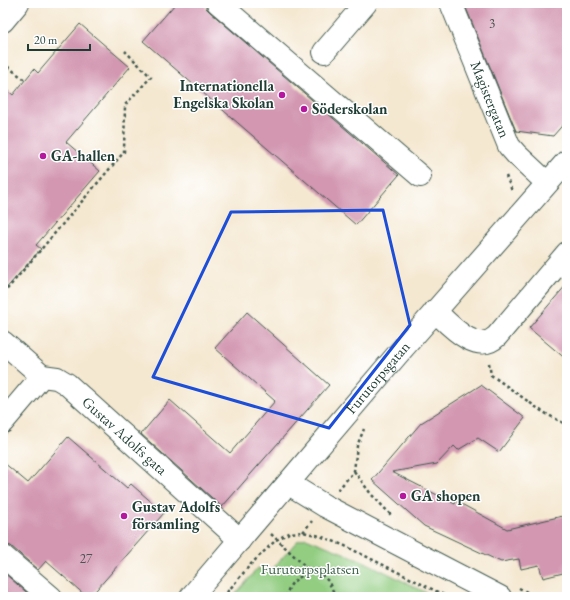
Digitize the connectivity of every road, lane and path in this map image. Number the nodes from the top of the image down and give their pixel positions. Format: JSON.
{"nodes":[{"id":1,"x":18,"y":3,"type":"edge"},
{"id":2,"x":218,"y":3,"type":"edge"},
{"id":3,"x":366,"y":3,"type":"edge"},
{"id":4,"x":451,"y":3,"type":"edge"},
{"id":5,"x":3,"y":21,"type":"edge"},
{"id":6,"x":125,"y":50,"type":"dead end"},
{"id":7,"x":324,"y":52,"type":"dead end"},
{"id":8,"x":3,"y":63,"type":"edge"},
{"id":9,"x":25,"y":80,"type":"dead end"},
{"id":10,"x":560,"y":173,"type":"edge"},
{"id":11,"x":420,"y":176,"type":"dead end"},
{"id":12,"x":567,"y":253,"type":"edge"},
{"id":13,"x":3,"y":294,"type":"edge"},
{"id":14,"x":435,"y":311,"type":"junction"},
{"id":15,"x":3,"y":342,"type":"edge"},
{"id":16,"x":485,"y":343,"type":"junction"},
{"id":17,"x":42,"y":376,"type":"junction"},
{"id":18,"x":3,"y":422,"type":"edge"},
{"id":19,"x":365,"y":426,"type":"dead end"},
{"id":20,"x":567,"y":426,"type":"edge"},
{"id":21,"x":289,"y":484,"type":"junction"},
{"id":22,"x":325,"y":506,"type":"junction"},
{"id":23,"x":257,"y":520,"type":"junction"},
{"id":24,"x":304,"y":532,"type":"junction"},
{"id":25,"x":240,"y":540,"type":"junction"},
{"id":26,"x":276,"y":540,"type":"junction"},
{"id":27,"x":3,"y":556,"type":"edge"},
{"id":28,"x":310,"y":571,"type":"junction"},
{"id":29,"x":51,"y":597,"type":"edge"},
{"id":30,"x":191,"y":597,"type":"edge"},
{"id":31,"x":223,"y":597,"type":"edge"},
{"id":32,"x":286,"y":597,"type":"edge"},
{"id":33,"x":333,"y":597,"type":"edge"},
{"id":34,"x":448,"y":597,"type":"edge"},
{"id":35,"x":500,"y":597,"type":"edge"}],
"edges":[{"from":1,"to":5,"type":"street"},
{"from":2,"to":11,"type":"street"},
{"from":3,"to":7,"type":"street"},
{"from":4,"to":10,"type":"street","name":"Magistergatan"},
{"from":6,"to":13,"type":"path"},
{"from":8,"to":9,"type":"path"},
{"from":10,"to":14,"type":"street","name":"Furutorpsgatan"},
{"from":12,"to":16,"type":"street"},
{"from":14,"to":16,"type":"street"},
{"from":14,"to":21,"type":"street","name":"Furutorpsgatan"},
{"from":15,"to":17,"type":"street","name":"Gustav Adolfs gata"},
{"from":16,"to":20,"type":"path"},
{"from":17,"to":18,"type":"street"},
{"from":17,"to":25,"type":"street","name":"Gustav Adolfs gata"},
{"from":19,"to":22,"type":"path"},
{"from":21,"to":22,"type":"street"},
{"from":21,"to":23,"type":"street","name":"Furutorpsgatan"},
{"from":22,"to":24,"type":"path"},
{"from":22,"to":35,"type":"street"},
{"from":23,"to":25,"type":"street","name":"Furutorpsgatan"},
{"from":23,"to":26,"type":"path"},
{"from":24,"to":26,"type":"path"},
{"from":24,"to":34,"type":"path"},
{"from":25,"to":30,"type":"street","name":"Furutorpsgatan"},
{"from":26,"to":28,"type":"path"},
{"from":26,"to":31,"type":"path"},
{"from":27,"to":29,"type":"street"},
{"from":28,"to":32,"type":"path"},
{"from":28,"to":33,"type":"path"}]}
